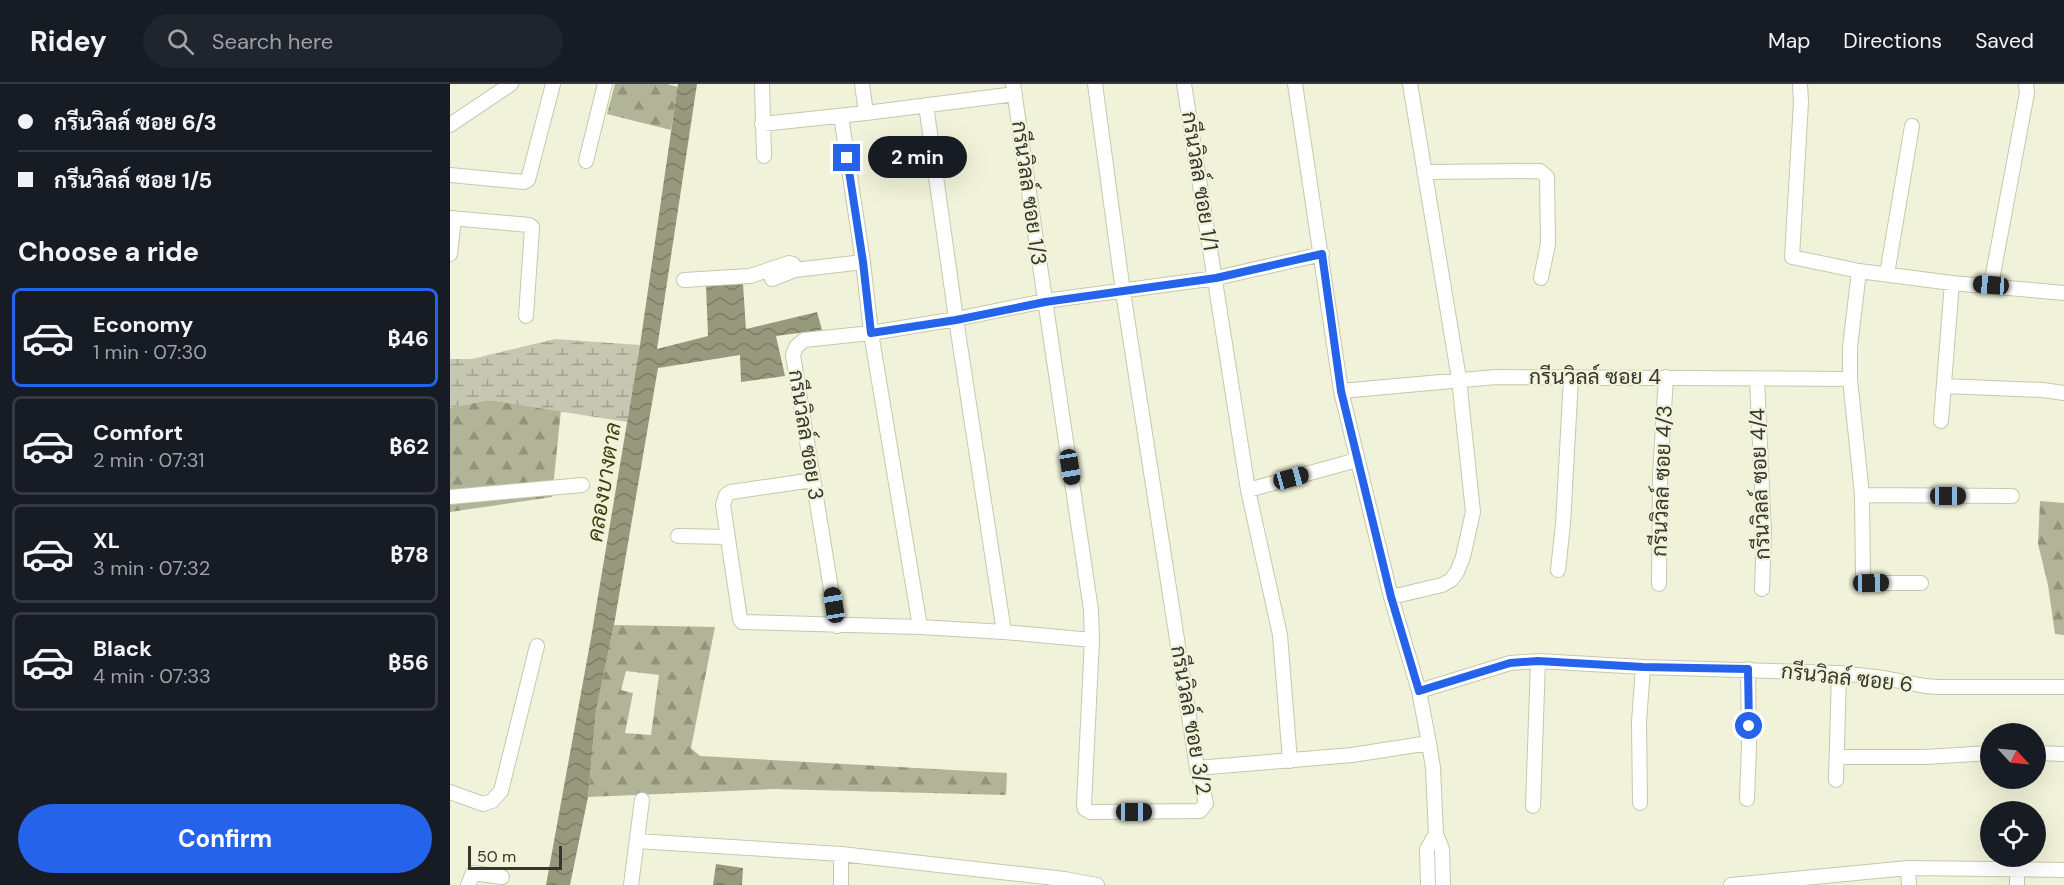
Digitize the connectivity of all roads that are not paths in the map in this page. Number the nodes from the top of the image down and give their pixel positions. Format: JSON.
{"nodes":[{"id":1,"x":511,"y":84,"type":"edge"},
{"id":2,"x":553,"y":84,"type":"edge"},
{"id":3,"x":604,"y":84,"type":"edge"},
{"id":4,"x":762,"y":84,"type":"edge"},
{"id":5,"x":862,"y":84,"type":"edge"},
{"id":6,"x":1095,"y":84,"type":"edge"},
{"id":7,"x":1184,"y":84,"type":"edge"},
{"id":8,"x":1295,"y":84,"type":"edge"},
{"id":9,"x":1410,"y":84,"type":"edge"},
{"id":10,"x":1800,"y":84,"type":"edge"},
{"id":11,"x":2026,"y":84,"type":"edge"},
{"id":12,"x":1014,"y":89,"type":"edge"},
{"id":13,"x":926,"y":105,"type":"junction"},
{"id":14,"x":866,"y":113,"type":"junction"},
{"id":15,"x":841,"y":116,"type":"junction"},
{"id":16,"x":762,"y":124,"type":"junction"},
{"id":17,"x":450,"y":125,"type":"edge"},
{"id":18,"x":1912,"y":126,"type":"dead end"},
{"id":19,"x":764,"y":156,"type":"dead end"},
{"id":20,"x":586,"y":161,"type":"dead end"},
{"id":21,"x":1424,"y":172,"type":"junction"},
{"id":22,"x":450,"y":175,"type":"edge"},
{"id":23,"x":452,"y":218,"type":"edge"},
{"id":24,"x":450,"y":254,"type":"edge"},
{"id":25,"x":1322,"y":254,"type":"junction"},
{"id":26,"x":863,"y":262,"type":"junction"},
{"id":27,"x":795,"y":270,"type":"junction"},
{"id":28,"x":1858,"y":271,"type":"junction"},
{"id":29,"x":1887,"y":274,"type":"junction"},
{"id":30,"x":1216,"y":278,"type":"junction"},
{"id":31,"x":1541,"y":278,"type":"dead end"},
{"id":32,"x":772,"y":279,"type":"dead end"},
{"id":33,"x":684,"y":280,"type":"dead end"},
{"id":34,"x":1952,"y":283,"type":"junction"},
{"id":35,"x":1991,"y":285,"type":"junction"},
{"id":36,"x":1123,"y":292,"type":"junction"},
{"id":37,"x":2064,"y":293,"type":"edge"},
{"id":38,"x":1045,"y":302,"type":"junction"},
{"id":39,"x":526,"y":316,"type":"dead end"},
{"id":40,"x":956,"y":320,"type":"junction"},
{"id":41,"x":871,"y":333,"type":"junction"},
{"id":42,"x":1666,"y":377,"type":"junction"},
{"id":43,"x":1571,"y":378,"type":"junction"},
{"id":44,"x":1460,"y":379,"type":"junction"},
{"id":45,"x":1757,"y":379,"type":"junction"},
{"id":46,"x":1850,"y":379,"type":"junction"},
{"id":47,"x":1944,"y":386,"type":"junction"},
{"id":48,"x":1341,"y":391,"type":"junction"},
{"id":49,"x":2064,"y":393,"type":"edge"},
{"id":50,"x":1941,"y":421,"type":"dead end"},
{"id":51,"x":1357,"y":460,"type":"junction"},
{"id":52,"x":813,"y":480,"type":"junction"},
{"id":53,"x":582,"y":485,"type":"dead end"},
{"id":54,"x":1248,"y":490,"type":"junction"},
{"id":55,"x":1862,"y":495,"type":"junction"},
{"id":56,"x":2012,"y":496,"type":"dead end"},
{"id":57,"x":450,"y":498,"type":"edge"},
{"id":58,"x":678,"y":536,"type":"dead end"},
{"id":59,"x":728,"y":537,"type":"junction"},
{"id":60,"x":1558,"y":570,"type":"dead end"},
{"id":61,"x":1921,"y":583,"type":"dead end"},
{"id":62,"x":1659,"y":584,"type":"dead end"},
{"id":63,"x":1761,"y":589,"type":"dead end"},
{"id":64,"x":1391,"y":597,"type":"junction"},
{"id":65,"x":837,"y":626,"type":"junction"},
{"id":66,"x":920,"y":627,"type":"junction"},
{"id":67,"x":1004,"y":632,"type":"junction"},
{"id":68,"x":1092,"y":640,"type":"junction"},
{"id":69,"x":537,"y":646,"type":"dead end"},
{"id":70,"x":1538,"y":661,"type":"junction"},
{"id":71,"x":1643,"y":667,"type":"junction"},
{"id":72,"x":1748,"y":669,"type":"junction"},
{"id":73,"x":1839,"y":673,"type":"junction"},
{"id":74,"x":2064,"y":687,"type":"edge"},
{"id":75,"x":1419,"y":691,"type":"junction"},
{"id":76,"x":1428,"y":743,"type":"junction"},
{"id":77,"x":1980,"y":753,"type":"edge"},
{"id":78,"x":2046,"y":753,"type":"edge"},
{"id":79,"x":2064,"y":754,"type":"edge"},
{"id":80,"x":1837,"y":757,"type":"junction"},
{"id":81,"x":1290,"y":761,"type":"junction"},
{"id":82,"x":1197,"y":768,"type":"junction"},
{"id":83,"x":1836,"y":780,"type":"dead end"},
{"id":84,"x":450,"y":792,"type":"edge"},
{"id":85,"x":1747,"y":799,"type":"dead end"},
{"id":86,"x":642,"y":800,"type":"dead end"},
{"id":87,"x":1640,"y":803,"type":"dead end"},
{"id":88,"x":1533,"y":806,"type":"dead end"},
{"id":89,"x":1436,"y":834,"type":"junction"},
{"id":90,"x":637,"y":841,"type":"junction"},
{"id":91,"x":841,"y":854,"type":"junction"},
{"id":92,"x":1908,"y":868,"type":"junction"},
{"id":93,"x":2017,"y":869,"type":"junction"},
{"id":94,"x":2064,"y":870,"type":"edge"},
{"id":95,"x":502,"y":877,"type":"dead end"},
{"id":96,"x":1064,"y":882,"type":"edge"},
{"id":97,"x":1794,"y":882,"type":"edge"},
{"id":98,"x":468,"y":885,"type":"edge"},
{"id":99,"x":632,"y":885,"type":"edge"},
{"id":100,"x":841,"y":885,"type":"edge"},
{"id":101,"x":1097,"y":885,"type":"edge"},
{"id":102,"x":1428,"y":885,"type":"edge"},
{"id":103,"x":1443,"y":885,"type":"edge"},
{"id":104,"x":1731,"y":885,"type":"edge"},
{"id":105,"x":1909,"y":885,"type":"edge"},
{"id":106,"x":2017,"y":885,"type":"edge"}],
"edges":[{"from":1,"to":17,"type":"street"},
{"from":2,"to":22,"type":"street"},
{"from":3,"to":20,"type":"street"},
{"from":4,"to":16,"type":"street"},
{"from":5,"to":14,"type":"street"},
{"from":6,"to":36,"type":"street","name":"กรีนวิลล์ ซอย 3/2"},
{"from":7,"to":30,"type":"street","name":"กรีนวิลล์ ซอย 1/1"},
{"from":8,"to":25,"type":"street"},
{"from":9,"to":21,"type":"street"},
{"from":10,"to":28,"type":"street"},
{"from":11,"to":35,"type":"street"},
{"from":12,"to":13,"type":"street"},
{"from":12,"to":38,"type":"street","name":"กรีนวิลล์ ซอย 1/3"},
{"from":13,"to":14,"type":"street"},
{"from":13,"to":40,"type":"street"},
{"from":14,"to":15,"type":"street"},
{"from":15,"to":16,"type":"street"},
{"from":15,"to":26,"type":"street"},
{"from":16,"to":19,"type":"street"},
{"from":18,"to":29,"type":"street"},
{"from":21,"to":31,"type":"street"},
{"from":21,"to":44,"type":"street"},
{"from":23,"to":24,"type":"street"},
{"from":23,"to":39,"type":"street"},
{"from":25,"to":30,"type":"street","name":"กรีนวิลล์ ซอย 3"},
{"from":25,"to":48,"type":"street"},
{"from":26,"to":27,"type":"street"},
{"from":26,"to":41,"type":"street"},
{"from":27,"to":32,"type":"street"},
{"from":27,"to":33,"type":"street"},
{"from":28,"to":29,"type":"street"},
{"from":28,"to":46,"type":"street"},
{"from":29,"to":34,"type":"street"},
{"from":30,"to":36,"type":"street","name":"กรีนวิลล์ ซอย 3"},
{"from":30,"to":54,"type":"street","name":"กรีนวิลล์ ซอย 1/1"},
{"from":34,"to":35,"type":"street"},
{"from":34,"to":47,"type":"street"},
{"from":35,"to":37,"type":"street"},
{"from":36,"to":38,"type":"street","name":"กรีนวิลล์ ซอย 3"},
{"from":36,"to":82,"type":"street","name":"กรีนวิลล์ ซอย 3/2"},
{"from":38,"to":40,"type":"street","name":"กรีนวิลล์ ซอย 3"},
{"from":38,"to":68,"type":"street","name":"กรีนวิลล์ ซอย 3/2"},
{"from":40,"to":41,"type":"street","name":"กรีนวิลล์ ซอย 3"},
{"from":40,"to":67,"type":"street"},
{"from":41,"to":52,"type":"street","name":"กรีนวิลล์ ซอย 3"},
{"from":41,"to":66,"type":"street"},
{"from":42,"to":43,"type":"street","name":"กรีนวิลล์ ซอย 4"},
{"from":42,"to":45,"type":"street","name":"กรีนวิลล์ ซอย 4"},
{"from":42,"to":62,"type":"street","name":"กรีนวิลล์ ซอย 4/3"},
{"from":43,"to":44,"type":"street","name":"กรีนวิลล์ ซอย 4"},
{"from":43,"to":60,"type":"street"},
{"from":44,"to":48,"type":"street","name":"กรีนวิลล์ ซอย 4"},
{"from":44,"to":64,"type":"street"},
{"from":45,"to":46,"type":"street","name":"กรีนวิลล์ ซอย 4"},
{"from":45,"to":63,"type":"street","name":"กรีนวิลล์ ซอย 4/4"},
{"from":46,"to":55,"type":"street"},
{"from":47,"to":49,"type":"street"},
{"from":47,"to":50,"type":"street"},
{"from":48,"to":51,"type":"street"},
{"from":51,"to":54,"type":"street"},
{"from":51,"to":64,"type":"street"},
{"from":52,"to":59,"type":"street"},
{"from":52,"to":65,"type":"street","name":"กรีนวิลล์ ซอย 3"},
{"from":53,"to":57,"type":"street"},
{"from":54,"to":81,"type":"street","name":"กรีนวิลล์ ซอย 1/1"},
{"from":55,"to":56,"type":"street"},
{"from":55,"to":61,"type":"street"},
{"from":58,"to":59,"type":"street"},
{"from":59,"to":65,"type":"street"},
{"from":64,"to":75,"type":"street"},
{"from":65,"to":66,"type":"street"},
{"from":66,"to":67,"type":"street"},
{"from":67,"to":68,"type":"street"},
{"from":68,"to":82,"type":"street","name":"กรีนวิลล์ ซอย 3/2"},
{"from":69,"to":84,"type":"street"},
{"from":70,"to":71,"type":"street","name":"กรีนวิลล์ ซอย 6"},
{"from":70,"to":75,"type":"street","name":"กรีนวิลล์ ซอย 6"},
{"from":70,"to":88,"type":"street"},
{"from":71,"to":72,"type":"street","name":"กรีนวิลล์ ซอย 6"},
{"from":71,"to":87,"type":"street"},
{"from":72,"to":73,"type":"street","name":"กรีนวิลล์ ซอย 6"},
{"from":72,"to":85,"type":"street"},
{"from":73,"to":74,"type":"street","name":"กรีนวิลล์ ซอย 6"},
{"from":73,"to":80,"type":"street"},
{"from":75,"to":76,"type":"street"},
{"from":76,"to":81,"type":"street"},
{"from":76,"to":89,"type":"street"},
{"from":77,"to":80,"type":"street"},
{"from":78,"to":79,"type":"street"},
{"from":80,"to":83,"type":"street"},
{"from":81,"to":82,"type":"street"},
{"from":86,"to":90,"type":"street"},
{"from":89,"to":102,"type":"street"},
{"from":89,"to":103,"type":"street"},
{"from":90,"to":91,"type":"street"},
{"from":90,"to":99,"type":"street"},
{"from":91,"to":96,"type":"street"},
{"from":91,"to":100,"type":"street"},
{"from":92,"to":93,"type":"street"},
{"from":92,"to":97,"type":"street"},
{"from":92,"to":105,"type":"street"},
{"from":93,"to":94,"type":"street"},
{"from":93,"to":106,"type":"street"},
{"from":95,"to":98,"type":"street"},
{"from":96,"to":101,"type":"street"},
{"from":97,"to":104,"type":"street"}]}
